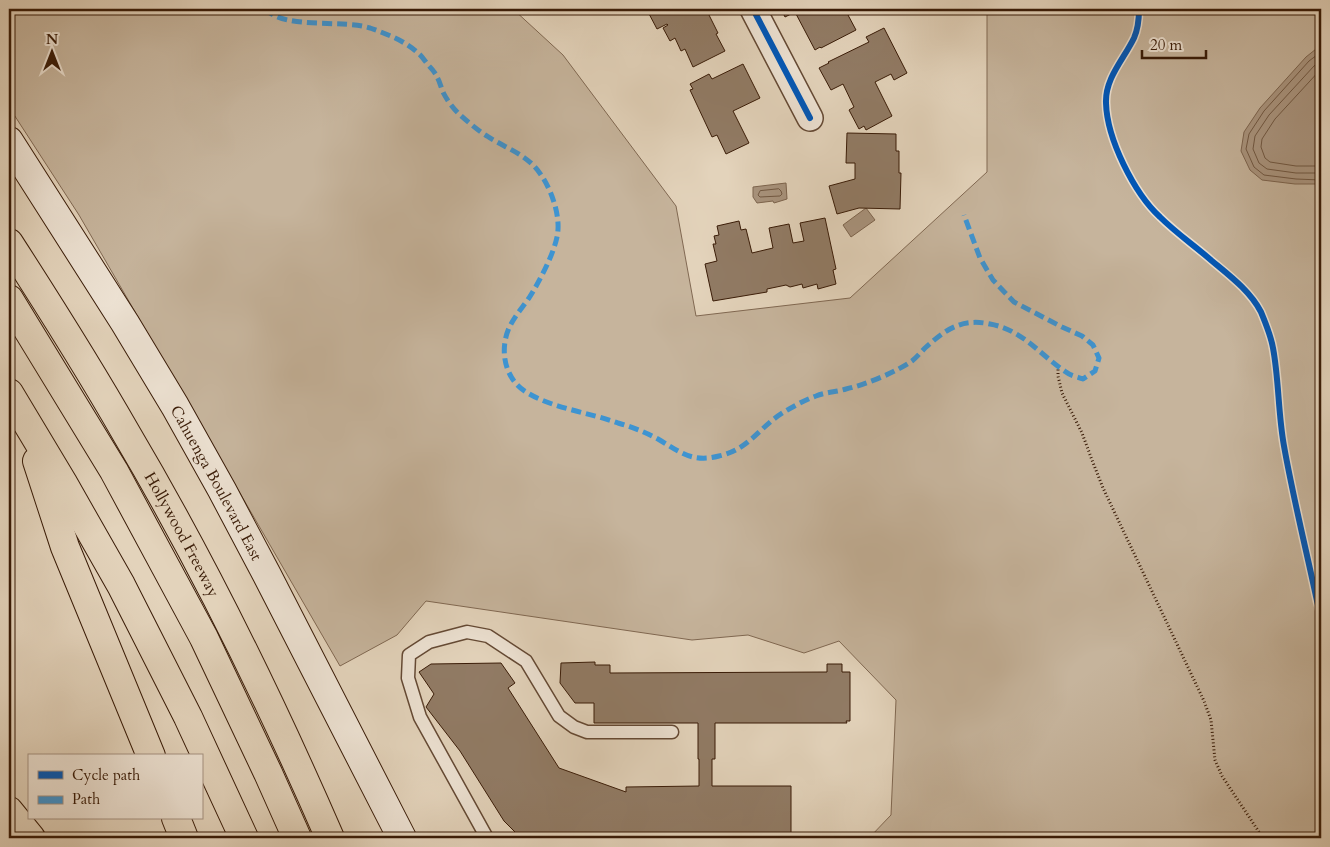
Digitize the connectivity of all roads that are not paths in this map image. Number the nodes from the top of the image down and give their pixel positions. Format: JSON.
{"nodes":[{"id":1,"x":753,"y":9,"type":"edge"},
{"id":2,"x":810,"y":118,"type":"dead end"},
{"id":3,"x":9,"y":141,"type":"edge"},
{"id":4,"x":9,"y":243,"type":"edge"},
{"id":5,"x":9,"y":299,"type":"edge"},
{"id":6,"x":16,"y":404,"type":"edge"},
{"id":7,"x":672,"y":732,"type":"dead end"},
{"id":8,"x":150,"y":754,"type":"edge"},
{"id":9,"x":9,"y":811,"type":"edge"},
{"id":10,"x":177,"y":820,"type":"edge"},
{"id":11,"x":31,"y":838,"type":"edge"},
{"id":12,"x":184,"y":838,"type":"edge"},
{"id":13,"x":244,"y":838,"type":"edge"},
{"id":14,"x":297,"y":838,"type":"edge"},
{"id":15,"x":330,"y":838,"type":"edge"},
{"id":16,"x":402,"y":838,"type":"edge"},
{"id":17,"x":487,"y":838,"type":"edge"}],
"edges":[{"from":1,"to":2,"type":"street"},
{"from":3,"to":16,"type":"main road","name":"Cahuenga Boulevard East"},
{"from":4,"to":15,"type":"main road","name":"Hollywood Freeway"},
{"from":5,"to":14,"type":"main road"},
{"from":6,"to":8,"type":"main road"},
{"from":6,"to":13,"type":"main road"},
{"from":7,"to":17,"type":"lane"},
{"from":9,"to":11,"type":"main road"},
{"from":10,"to":12,"type":"main road"}]}
